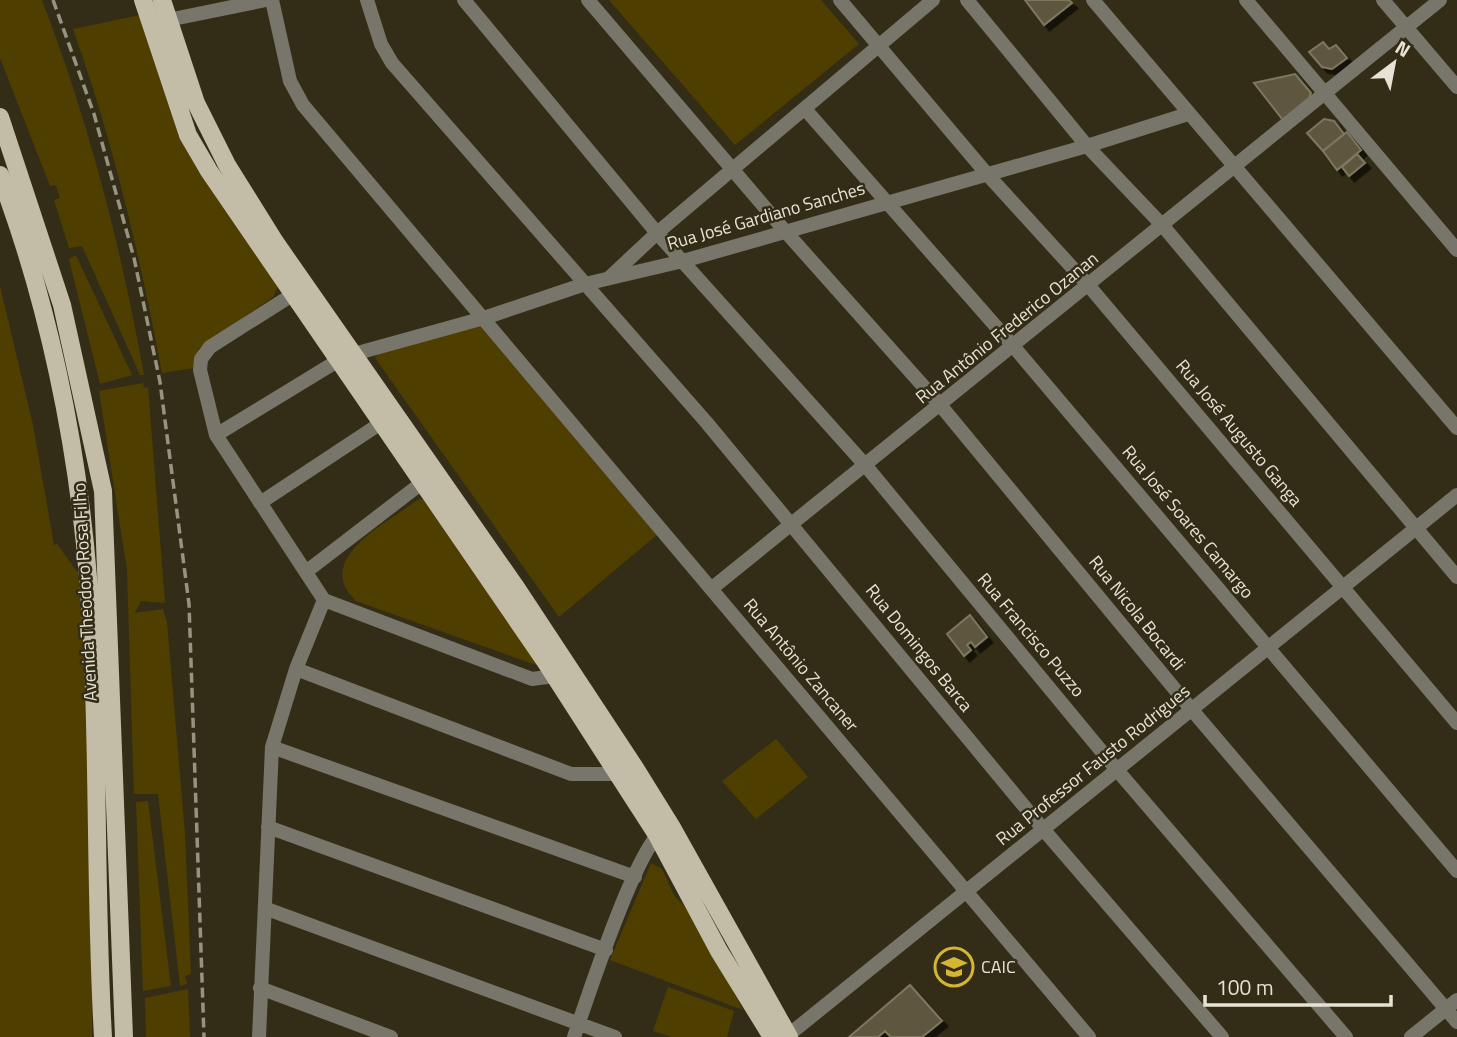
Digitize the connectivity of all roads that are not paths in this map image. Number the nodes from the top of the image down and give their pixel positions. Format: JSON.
{"nodes":[{"id":1,"x":143,"y":0,"type":"edge"},
{"id":2,"x":162,"y":0,"type":"edge"},
{"id":3,"x":266,"y":0,"type":"edge"},
{"id":4,"x":272,"y":0,"type":"edge"},
{"id":5,"x":367,"y":0,"type":"edge"},
{"id":6,"x":464,"y":0,"type":"edge"},
{"id":7,"x":588,"y":0,"type":"edge"},
{"id":8,"x":839,"y":0,"type":"edge"},
{"id":9,"x":933,"y":0,"type":"edge"},
{"id":10,"x":967,"y":0,"type":"edge"},
{"id":11,"x":1093,"y":0,"type":"edge"},
{"id":12,"x":1246,"y":0,"type":"edge"},
{"id":13,"x":1383,"y":0,"type":"edge"},
{"id":14,"x":1440,"y":0,"type":"edge"},
{"id":15,"x":168,"y":20,"type":"junction"},
{"id":16,"x":1407,"y":28,"type":"junction"},
{"id":17,"x":879,"y":46,"type":"junction"},
{"id":18,"x":1457,"y":86,"type":"edge"},
{"id":19,"x":1325,"y":94,"type":"junction"},
{"id":20,"x":805,"y":109,"type":"junction"},
{"id":21,"x":1188,"y":114,"type":"junction"},
{"id":22,"x":0,"y":117,"type":"edge"},
{"id":23,"x":1087,"y":146,"type":"junction"},
{"id":24,"x":1237,"y":167,"type":"junction"},
{"id":25,"x":733,"y":171,"type":"junction"},
{"id":26,"x":986,"y":173,"type":"junction"},
{"id":27,"x":0,"y":176,"type":"edge"},
{"id":28,"x":885,"y":201,"type":"junction"},
{"id":29,"x":1163,"y":226,"type":"junction"},
{"id":30,"x":785,"y":231,"type":"junction"},
{"id":31,"x":657,"y":233,"type":"junction"},
{"id":32,"x":1457,"y":250,"type":"edge"},
{"id":33,"x":683,"y":261,"type":"junction"},
{"id":34,"x":608,"y":280,"type":"junction"},
{"id":35,"x":585,"y":284,"type":"junction"},
{"id":36,"x":1089,"y":286,"type":"junction"},
{"id":37,"x":292,"y":295,"type":"junction"},
{"id":38,"x":484,"y":318,"type":"junction"},
{"id":39,"x":1014,"y":347,"type":"junction"},
{"id":40,"x":346,"y":357,"type":"junction"},
{"id":41,"x":941,"y":406,"type":"junction"},
{"id":42,"x":381,"y":423,"type":"junction"},
{"id":43,"x":1457,"y":428,"type":"edge"},
{"id":44,"x":216,"y":435,"type":"junction"},
{"id":45,"x":866,"y":466,"type":"junction"},
{"id":46,"x":424,"y":482,"type":"junction"},
{"id":47,"x":1457,"y":495,"type":"edge"},
{"id":48,"x":260,"y":503,"type":"junction"},
{"id":49,"x":792,"y":525,"type":"junction"},
{"id":50,"x":1417,"y":529,"type":"junction"},
{"id":51,"x":307,"y":571,"type":"junction"},
{"id":52,"x":1457,"y":577,"type":"edge"},
{"id":53,"x":1344,"y":587,"type":"junction"},
{"id":54,"x":711,"y":589,"type":"junction"},
{"id":55,"x":510,"y":593,"type":"junction"},
{"id":56,"x":324,"y":600,"type":"junction"},
{"id":57,"x":1269,"y":647,"type":"junction"},
{"id":58,"x":296,"y":669,"type":"junction"},
{"id":59,"x":555,"y":676,"type":"junction"},
{"id":60,"x":1192,"y":710,"type":"junction"},
{"id":61,"x":1457,"y":723,"type":"edge"},
{"id":62,"x":95,"y":742,"type":"junction"},
{"id":63,"x":113,"y":743,"type":"junction"},
{"id":64,"x":272,"y":747,"type":"junction"},
{"id":65,"x":1117,"y":770,"type":"junction"},
{"id":66,"x":617,"y":774,"type":"junction"},
{"id":67,"x":268,"y":827,"type":"junction"},
{"id":68,"x":1043,"y":829,"type":"junction"},
{"id":69,"x":664,"y":830,"type":"junction"},
{"id":70,"x":1457,"y":871,"type":"edge"},
{"id":71,"x":635,"y":877,"type":"junction"},
{"id":72,"x":967,"y":892,"type":"junction"},
{"id":73,"x":267,"y":909,"type":"junction"},
{"id":74,"x":606,"y":950,"type":"junction"},
{"id":75,"x":260,"y":988,"type":"junction"},
{"id":76,"x":1452,"y":1004,"type":"edge"},
{"id":77,"x":1457,"y":1022,"type":"edge"},
{"id":78,"x":576,"y":1030,"type":"edge"},
{"id":79,"x":103,"y":1037,"type":"edge"},
{"id":80,"x":124,"y":1037,"type":"edge"},
{"id":81,"x":259,"y":1037,"type":"edge"},
{"id":82,"x":391,"y":1037,"type":"edge"},
{"id":83,"x":615,"y":1037,"type":"edge"},
{"id":84,"x":784,"y":1037,"type":"edge"},
{"id":85,"x":1089,"y":1037,"type":"edge"},
{"id":86,"x":1222,"y":1037,"type":"edge"},
{"id":87,"x":1346,"y":1037,"type":"edge"},
{"id":88,"x":1411,"y":1037,"type":"edge"}],
"edges":[{"from":1,"to":37,"type":"main road"},
{"from":2,"to":15,"type":"main road"},
{"from":3,"to":15,"type":"street"},
{"from":4,"to":38,"type":"street","name":"Rua Antônio Zancaner"},
{"from":5,"to":35,"type":"street","name":"Rua Domingos Barca"},
{"from":6,"to":31,"type":"street","name":"Rua Francisco Puzzo"},
{"from":7,"to":25,"type":"street","name":"Rua Nicola Bocardi"},
{"from":8,"to":17,"type":"street","name":"Rua José Augusto Ganga"},
{"from":9,"to":17,"type":"street"},
{"from":10,"to":23,"type":"street"},
{"from":11,"to":21,"type":"street"},
{"from":12,"to":19,"type":"street"},
{"from":13,"to":16,"type":"street"},
{"from":14,"to":16,"type":"street","name":"Rua Antônio Frederico Ozanan"},
{"from":15,"to":40,"type":"main road"},
{"from":16,"to":18,"type":"street"},
{"from":16,"to":19,"type":"street","name":"Rua Antônio Frederico Ozanan"},
{"from":17,"to":20,"type":"street"},
{"from":17,"to":26,"type":"street","name":"Rua José Augusto Ganga"},
{"from":19,"to":24,"type":"street","name":"Rua Antônio Frederico Ozanan"},
{"from":19,"to":32,"type":"street"},
{"from":20,"to":25,"type":"street"},
{"from":20,"to":28,"type":"street","name":"Rua José Soares Camargo"},
{"from":21,"to":23,"type":"street","name":"Rua José Gardiano Sanches"},
{"from":21,"to":24,"type":"street"},
{"from":22,"to":63,"type":"main road","name":"Avenida Theodoro Rosa Filho"},
{"from":23,"to":26,"type":"street","name":"Rua José Gardiano Sanches"},
{"from":23,"to":29,"type":"street"},
{"from":24,"to":29,"type":"street","name":"Rua Antônio Frederico Ozanan"},
{"from":24,"to":43,"type":"street"},
{"from":25,"to":30,"type":"street","name":"Rua Nicola Bocardi"},
{"from":25,"to":31,"type":"street"},
{"from":26,"to":28,"type":"street","name":"Rua José Gardiano Sanches"},
{"from":26,"to":36,"type":"street","name":"Rua José Augusto Ganga"},
{"from":27,"to":62,"type":"main road","name":"Avenida Theodoro Rosa Filho"},
{"from":28,"to":30,"type":"street","name":"Rua José Gardiano Sanches"},
{"from":28,"to":39,"type":"street","name":"Rua José Soares Camargo"},
{"from":29,"to":36,"type":"street","name":"Rua Antônio Frederico Ozanan"},
{"from":29,"to":50,"type":"street"},
{"from":30,"to":33,"type":"street","name":"Rua José Gardiano Sanches"},
{"from":30,"to":41,"type":"street","name":"Rua Nicola Bocardi"},
{"from":31,"to":33,"type":"street","name":"Rua Francisco Puzzo"},
{"from":31,"to":34,"type":"street"},
{"from":33,"to":34,"type":"street","name":"Rua José Gardiano Sanches"},
{"from":33,"to":45,"type":"street","name":"Rua Francisco Puzzo"},
{"from":34,"to":35,"type":"street","name":"Rua José Gardiano Sanches"},
{"from":35,"to":38,"type":"street","name":"Rua José Gardiano Sanches"},
{"from":35,"to":49,"type":"street","name":"Rua Domingos Barca"},
{"from":36,"to":39,"type":"street","name":"Rua Antônio Frederico Ozanan"},
{"from":36,"to":53,"type":"street","name":"Rua José Augusto Ganga"},
{"from":37,"to":40,"type":"main road"},
{"from":37,"to":44,"type":"street"},
{"from":38,"to":40,"type":"street","name":"Rua José Gardiano Sanches"},
{"from":38,"to":54,"type":"street","name":"Rua Antônio Zancaner"},
{"from":39,"to":41,"type":"street","name":"Rua Antônio Frederico Ozanan"},
{"from":39,"to":57,"type":"street","name":"Rua José Soares Camargo"},
{"from":40,"to":42,"type":"main road"},
{"from":40,"to":44,"type":"street","name":"Rua José Gardiano Sanches"},
{"from":40,"to":55,"type":"main road"},
{"from":41,"to":45,"type":"street","name":"Rua Antônio Frederico Ozanan"},
{"from":41,"to":60,"type":"street","name":"Rua Nicola Bocardi"},
{"from":42,"to":46,"type":"main road"},
{"from":42,"to":48,"type":"street"},
{"from":44,"to":48,"type":"street"},
{"from":45,"to":49,"type":"street","name":"Rua Antônio Frederico Ozanan"},
{"from":45,"to":65,"type":"street","name":"Rua Francisco Puzzo"},
{"from":46,"to":51,"type":"street"},
{"from":46,"to":55,"type":"main road"},
{"from":47,"to":50,"type":"street","name":"Rua Professor Fausto Rodrigues"},
{"from":48,"to":51,"type":"street"},
{"from":49,"to":54,"type":"street","name":"Rua Antônio Frederico Ozanan"},
{"from":49,"to":68,"type":"street","name":"Rua Domingos Barca"},
{"from":50,"to":52,"type":"street"},
{"from":50,"to":53,"type":"street","name":"Rua Professor Fausto Rodrigues"},
{"from":51,"to":56,"type":"street"},
{"from":53,"to":57,"type":"street","name":"Rua Professor Fausto Rodrigues"},
{"from":53,"to":61,"type":"street","name":"Rua José Augusto Ganga"},
{"from":54,"to":72,"type":"street","name":"Rua Antônio Zancaner"},
{"from":55,"to":59,"type":"main road"},
{"from":55,"to":69,"type":"main road"},
{"from":56,"to":58,"type":"street"},
{"from":56,"to":59,"type":"street"},
{"from":57,"to":60,"type":"street","name":"Rua Professor Fausto Rodrigues"},
{"from":57,"to":70,"type":"street","name":"Rua José Soares Camargo"},
{"from":58,"to":64,"type":"street"},
{"from":58,"to":66,"type":"street"},
{"from":59,"to":66,"type":"main road"},
{"from":60,"to":65,"type":"street","name":"Rua Professor Fausto Rodrigues"},
{"from":60,"to":76,"type":"street","name":"Rua Nicola Bocardi"},
{"from":62,"to":63,"type":"main road"},
{"from":62,"to":79,"type":"main road","name":"Avenida Theodoro Rosa Filho"},
{"from":63,"to":80,"type":"main road","name":"Avenida Theodoro Rosa Filho"},
{"from":64,"to":67,"type":"street"},
{"from":64,"to":71,"type":"street"},
{"from":65,"to":68,"type":"street","name":"Rua Professor Fausto Rodrigues"},
{"from":65,"to":87,"type":"street","name":"Rua Francisco Puzzo"},
{"from":66,"to":69,"type":"main road"},
{"from":67,"to":73,"type":"street"},
{"from":67,"to":74,"type":"street"},
{"from":68,"to":72,"type":"street","name":"Rua Professor Fausto Rodrigues"},
{"from":68,"to":86,"type":"street","name":"Rua Domingos Barca"},
{"from":69,"to":71,"type":"street"},
{"from":69,"to":84,"type":"main road"},
{"from":71,"to":74,"type":"street"},
{"from":72,"to":84,"type":"street","name":"Rua Professor Fausto Rodrigues"},
{"from":72,"to":85,"type":"street","name":"Rua Antônio Zancaner"},
{"from":73,"to":75,"type":"street"},
{"from":73,"to":78,"type":"street"},
{"from":74,"to":78,"type":"street"},
{"from":75,"to":81,"type":"street"},
{"from":75,"to":82,"type":"street"},
{"from":76,"to":77,"type":"street","name":"Rua Nicola Bocardi"},
{"from":76,"to":88,"type":"street"},
{"from":78,"to":83,"type":"street"}]}
